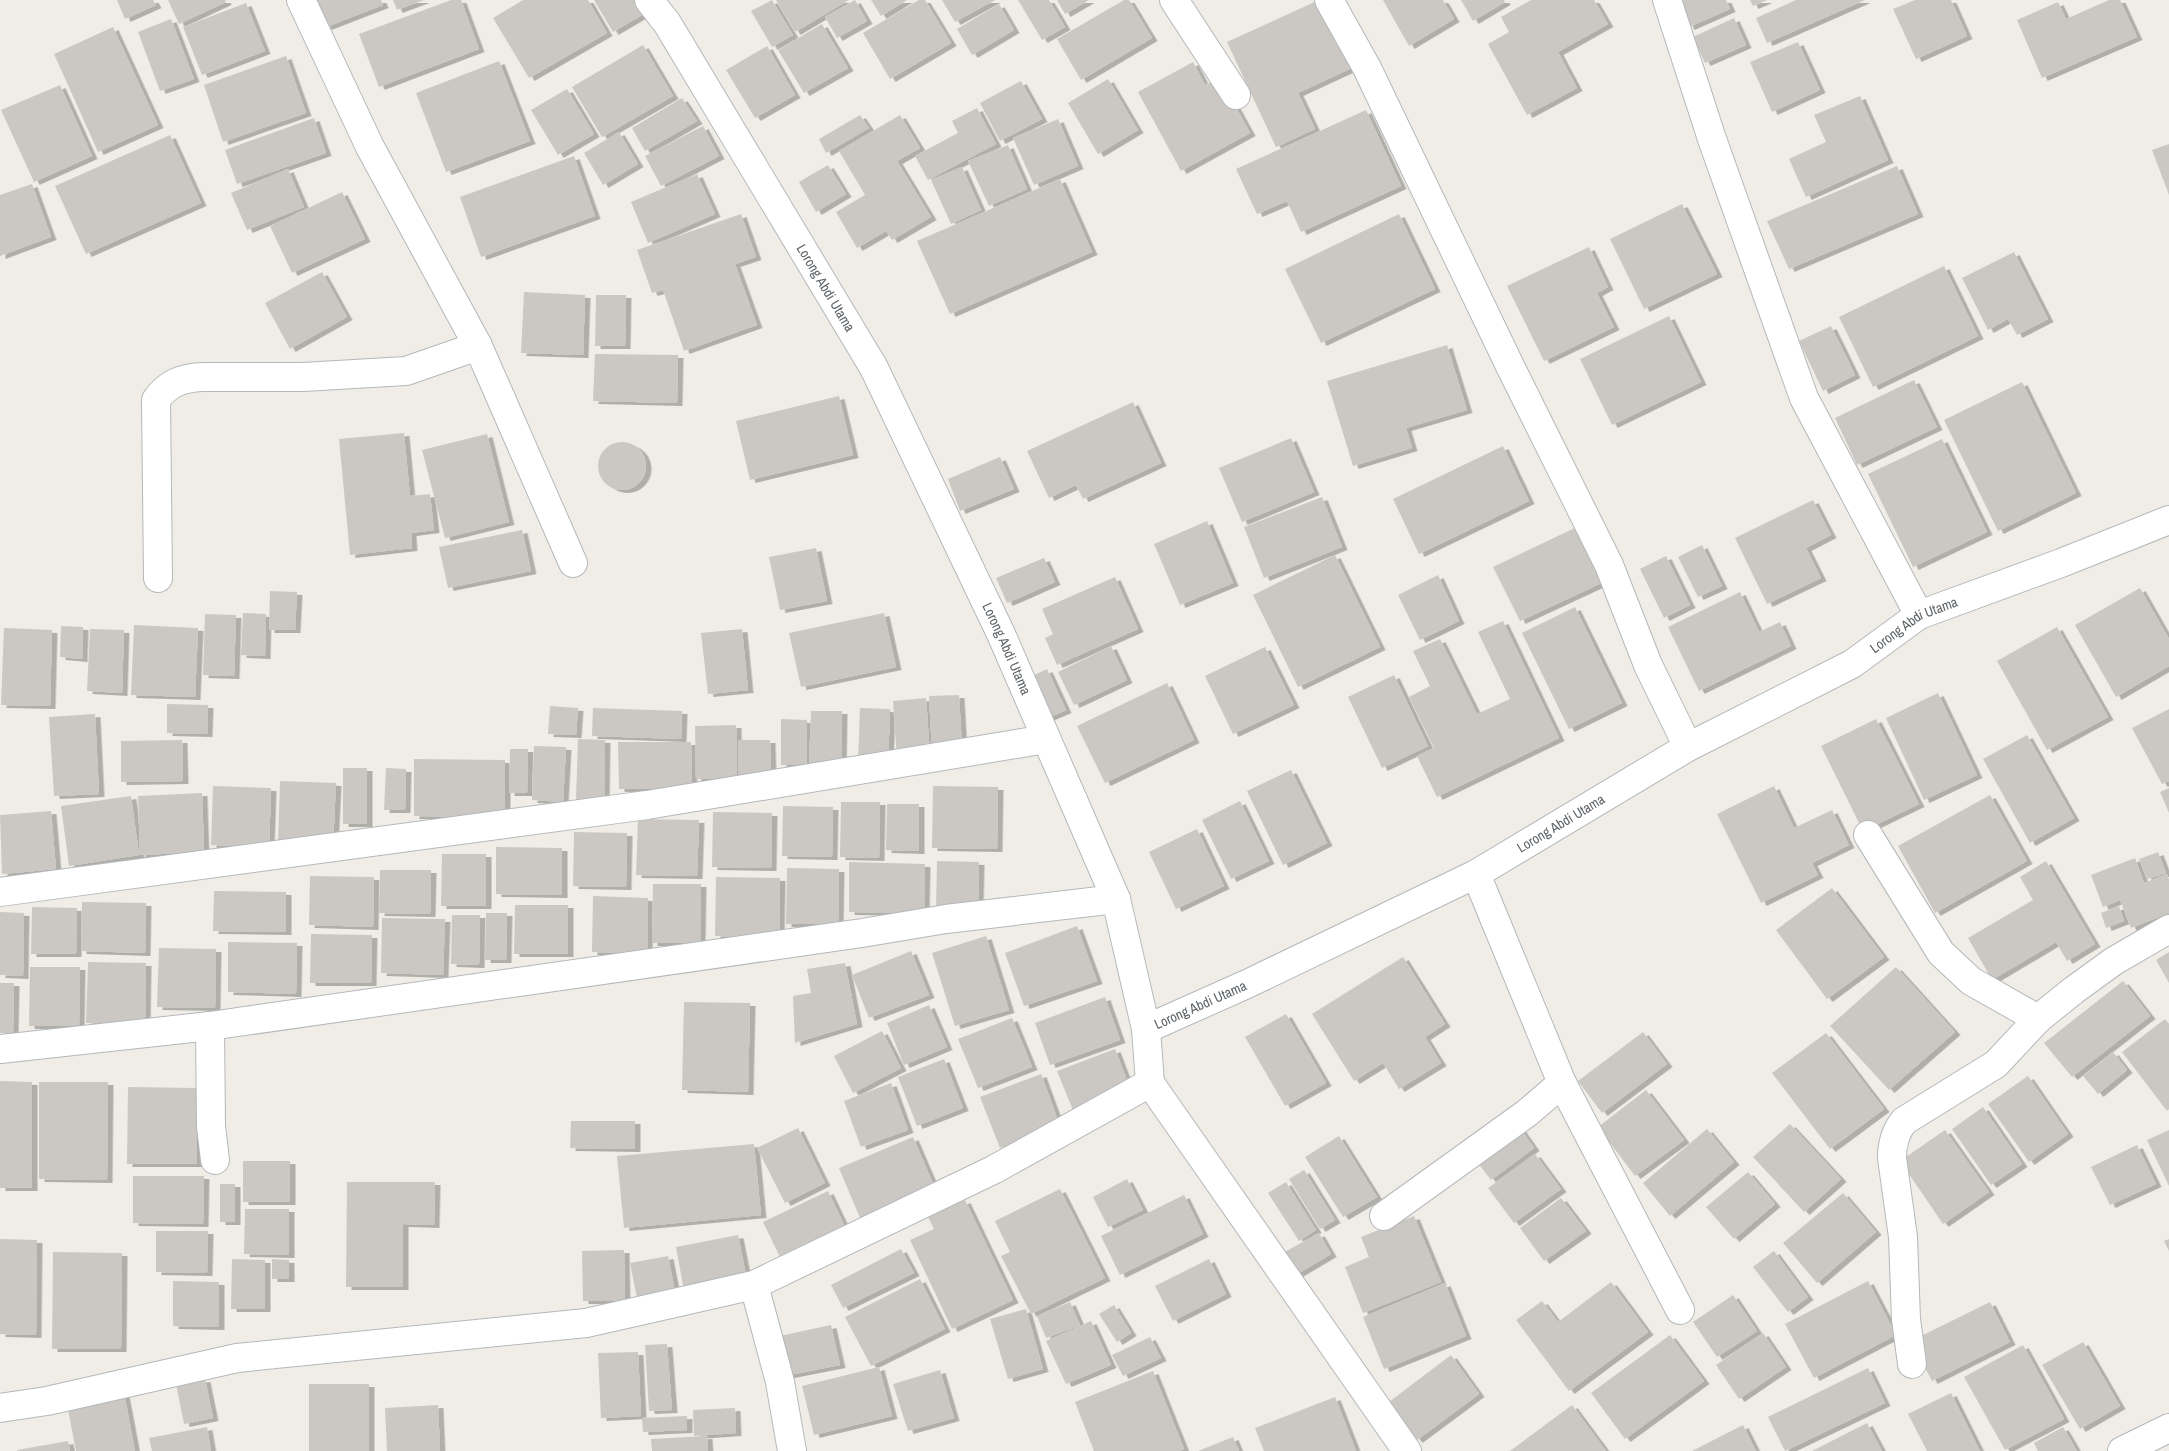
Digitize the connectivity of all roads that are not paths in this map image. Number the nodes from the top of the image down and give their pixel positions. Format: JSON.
{"nodes":[{"id":1,"x":301,"y":0,"type":"edge"},
{"id":2,"x":649,"y":0,"type":"edge"},
{"id":3,"x":1174,"y":0,"type":"edge"},
{"id":4,"x":1330,"y":0,"type":"edge"},
{"id":5,"x":1667,"y":0,"type":"edge"},
{"id":6,"x":1236,"y":95,"type":"dead end"},
{"id":7,"x":478,"y":346,"type":"junction"},
{"id":8,"x":2169,"y":520,"type":"edge"},
{"id":9,"x":573,"y":563,"type":"dead end"},
{"id":10,"x":158,"y":578,"type":"dead end"},
{"id":11,"x":1919,"y":615,"type":"junction"},
{"id":12,"x":1046,"y":739,"type":"junction"},
{"id":13,"x":1688,"y":747,"type":"junction"},
{"id":14,"x":1868,"y":835,"type":"dead end"},
{"id":15,"x":1476,"y":874,"type":"junction"},
{"id":16,"x":0,"y":892,"type":"edge"},
{"id":17,"x":1116,"y":899,"type":"junction"},
{"id":18,"x":2169,"y":929,"type":"edge"},
{"id":19,"x":2038,"y":1019,"type":"junction"},
{"id":20,"x":210,"y":1026,"type":"junction"},
{"id":21,"x":1146,"y":1029,"type":"junction"},
{"id":22,"x":0,"y":1049,"type":"edge"},
{"id":23,"x":1562,"y":1082,"type":"junction"},
{"id":24,"x":1150,"y":1083,"type":"junction"},
{"id":25,"x":216,"y":1160,"type":"dead end"},
{"id":26,"x":1384,"y":1216,"type":"dead end"},
{"id":27,"x":754,"y":1285,"type":"junction"},
{"id":28,"x":1680,"y":1310,"type":"dead end"},
{"id":29,"x":1912,"y":1364,"type":"dead end"},
{"id":30,"x":0,"y":1408,"type":"edge"},
{"id":31,"x":2169,"y":1428,"type":"edge"},
{"id":32,"x":792,"y":1451,"type":"edge"},
{"id":33,"x":1407,"y":1451,"type":"edge"},
{"id":34,"x":2122,"y":1451,"type":"edge"}],
"edges":[{"from":1,"to":7,"type":"street"},
{"from":2,"to":12,"type":"street","name":"Lorong Abdi Utama"},
{"from":3,"to":6,"type":"street"},
{"from":4,"to":13,"type":"street"},
{"from":5,"to":11,"type":"street"},
{"from":7,"to":9,"type":"street"},
{"from":7,"to":10,"type":"street"},
{"from":8,"to":11,"type":"street","name":"Lorong Abdi Utama"},
{"from":11,"to":13,"type":"street","name":"Lorong Abdi Utama"},
{"from":12,"to":16,"type":"street"},
{"from":12,"to":17,"type":"street","name":"Lorong Abdi Utama"},
{"from":13,"to":15,"type":"street","name":"Lorong Abdi Utama"},
{"from":14,"to":19,"type":"street"},
{"from":15,"to":21,"type":"street","name":"Lorong Abdi Utama"},
{"from":15,"to":23,"type":"street"},
{"from":17,"to":20,"type":"street"},
{"from":17,"to":21,"type":"street","name":"Lorong Abdi Utama"},
{"from":18,"to":19,"type":"street"},
{"from":19,"to":29,"type":"street"},
{"from":20,"to":22,"type":"street"},
{"from":20,"to":25,"type":"street"},
{"from":21,"to":24,"type":"street"},
{"from":23,"to":26,"type":"street"},
{"from":23,"to":28,"type":"street"},
{"from":24,"to":27,"type":"street"},
{"from":24,"to":33,"type":"street"},
{"from":27,"to":30,"type":"street"},
{"from":27,"to":32,"type":"street"},
{"from":31,"to":34,"type":"street"}]}
